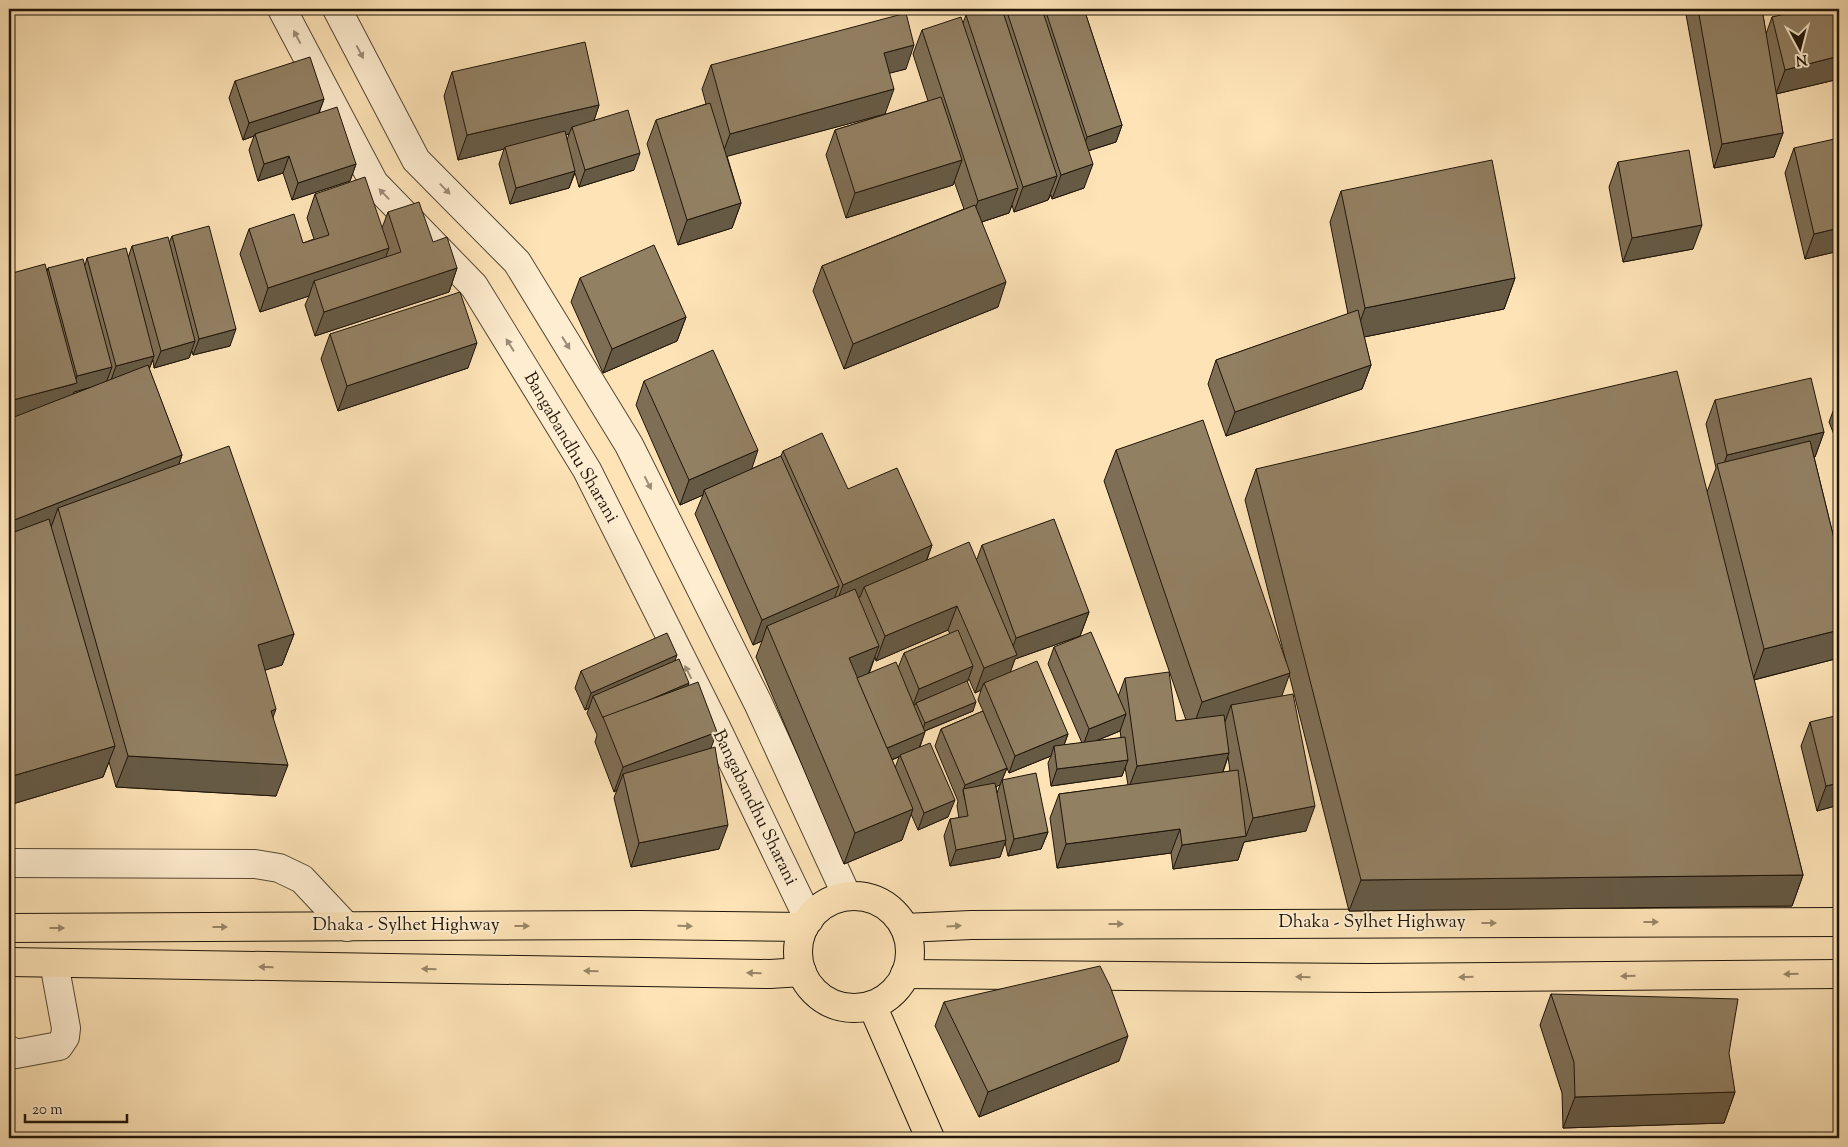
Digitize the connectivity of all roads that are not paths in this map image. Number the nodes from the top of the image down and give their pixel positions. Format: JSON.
{"nodes":[{"id":1,"x":282,"y":9,"type":"edge"},
{"id":2,"x":337,"y":9,"type":"edge"},
{"id":3,"x":9,"y":863,"type":"edge"},
{"id":4,"x":847,"y":896,"type":"junction"},
{"id":5,"x":1839,"y":922,"type":"edge"},
{"id":6,"x":806,"y":924,"type":"junction"},
{"id":7,"x":347,"y":927,"type":"junction"},
{"id":8,"x":9,"y":928,"type":"edge"},
{"id":9,"x":91,"y":928,"type":"junction"},
{"id":10,"x":905,"y":928,"type":"junction"},
{"id":11,"x":9,"y":962,"type":"edge"},
{"id":12,"x":54,"y":963,"type":"junction"},
{"id":13,"x":93,"y":964,"type":"junction"},
{"id":14,"x":802,"y":972,"type":"junction"},
{"id":15,"x":905,"y":974,"type":"junction"},
{"id":16,"x":1839,"y":974,"type":"edge"},
{"id":17,"x":872,"y":1005,"type":"junction"},
{"id":18,"x":9,"y":1050,"type":"edge"},
{"id":19,"x":930,"y":1138,"type":"edge"}],
"edges":[{"from":6,"to":1,"type":"street","name":"Bangabandhu Sharani","one_way":true},
{"from":2,"to":4,"type":"street","one_way":true},
{"from":3,"to":7,"type":"street"},
{"from":4,"to":6,"type":"main road"},
{"from":4,"to":10,"type":"main road"},
{"from":10,"to":5,"type":"main road","name":"Dhaka - Sylhet Highway","one_way":true},
{"from":7,"to":6,"type":"main road","name":"Dhaka - Sylhet Highway","one_way":true},
{"from":6,"to":14,"type":"main road"},
{"from":9,"to":7,"type":"main road","name":"Dhaka - Sylhet Highway","one_way":true},
{"from":8,"to":9,"type":"main road","name":"Dhaka - Sylhet Highway","one_way":true},
{"from":9,"to":13,"type":"main road"},
{"from":10,"to":15,"type":"main road"},
{"from":11,"to":12,"type":"main road"},
{"from":12,"to":13,"type":"main road"},
{"from":12,"to":18,"type":"street"},
{"from":14,"to":13,"type":"main road","one_way":true},
{"from":14,"to":17,"type":"main road"},
{"from":16,"to":15,"type":"main road","one_way":true},
{"from":15,"to":17,"type":"main road"},
{"from":17,"to":19,"type":"main road"}]}
